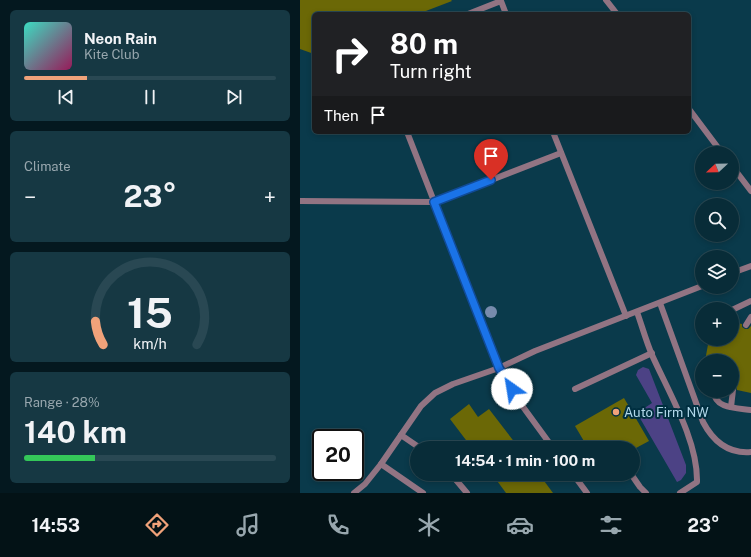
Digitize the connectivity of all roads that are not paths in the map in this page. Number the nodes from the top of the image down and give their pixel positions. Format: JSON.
{"nodes":[{"id":1,"x":501,"y":0,"type":"edge"},
{"id":2,"x":606,"y":0,"type":"edge"},
{"id":3,"x":473,"y":12,"type":"edge"},
{"id":4,"x":505,"y":12,"type":"edge"},
{"id":5,"x":615,"y":12,"type":"edge"},
{"id":6,"x":691,"y":112,"type":"edge"},
{"id":7,"x":408,"y":134,"type":"edge"},
{"id":8,"x":554,"y":134,"type":"edge"},
{"id":9,"x":717,"y":146,"type":"edge"},
{"id":10,"x":561,"y":153,"type":"junction"},
{"id":11,"x":739,"y":175,"type":"edge"},
{"id":12,"x":751,"y":191,"type":"edge"},
{"id":13,"x":300,"y":201,"type":"edge"},
{"id":14,"x":434,"y":202,"type":"junction"},
{"id":15,"x":751,"y":266,"type":"edge"},
{"id":16,"x":739,"y":271,"type":"edge"},
{"id":17,"x":695,"y":289,"type":"edge"},
{"id":18,"x":751,"y":301,"type":"edge"},
{"id":19,"x":660,"y":303,"type":"junction"},
{"id":20,"x":739,"y":307,"type":"edge"},
{"id":21,"x":637,"y":312,"type":"junction"},
{"id":22,"x":626,"y":316,"type":"junction"},
{"id":23,"x":751,"y":317,"type":"edge"},
{"id":24,"x":746,"y":325,"type":"dead end"},
{"id":25,"x":652,"y":353,"type":"junction"},
{"id":26,"x":499,"y":368,"type":"junction"},
{"id":27,"x":575,"y":389,"type":"dead end"},
{"id":28,"x":715,"y":398,"type":"edge"},
{"id":29,"x":732,"y":398,"type":"edge"},
{"id":30,"x":731,"y":407,"type":"junction"},
{"id":31,"x":751,"y":410,"type":"edge"},
{"id":32,"x":401,"y":435,"type":"junction"},
{"id":33,"x":410,"y":441,"type":"edge"},
{"id":34,"x":548,"y":441,"type":"edge"},
{"id":35,"x":751,"y":452,"type":"edge"},
{"id":36,"x":381,"y":464,"type":"junction"},
{"id":37,"x":457,"y":481,"type":"edge"},
{"id":38,"x":578,"y":481,"type":"edge"},
{"id":39,"x":636,"y":481,"type":"edge"},
{"id":40,"x":415,"y":491,"type":"edge"},
{"id":41,"x":354,"y":493,"type":"edge"},
{"id":42,"x":423,"y":493,"type":"edge"},
{"id":43,"x":467,"y":493,"type":"edge"},
{"id":44,"x":587,"y":493,"type":"edge"},
{"id":45,"x":646,"y":493,"type":"edge"},
{"id":46,"x":680,"y":493,"type":"edge"}],
"edges":[{"from":1,"to":3,"type":"lane"},
{"from":1,"to":4,"type":"lane"},
{"from":2,"to":5,"type":"lane"},
{"from":6,"to":9,"type":"lane"},
{"from":7,"to":14,"type":"lane"},
{"from":8,"to":10,"type":"lane"},
{"from":10,"to":14,"type":"lane"},
{"from":10,"to":22,"type":"lane"},
{"from":11,"to":12,"type":"lane"},
{"from":13,"to":14,"type":"lane"},
{"from":14,"to":26,"type":"lane"},
{"from":15,"to":16,"type":"lane"},
{"from":17,"to":19,"type":"lane"},
{"from":18,"to":20,"type":"lane"},
{"from":19,"to":21,"type":"lane"},
{"from":19,"to":35,"type":"lane"},
{"from":21,"to":22,"type":"lane"},
{"from":21,"to":25,"type":"lane"},
{"from":22,"to":26,"type":"lane"},
{"from":23,"to":24,"type":"lane"},
{"from":25,"to":27,"type":"lane"},
{"from":25,"to":46,"type":"lane"},
{"from":26,"to":32,"type":"lane"},
{"from":26,"to":34,"type":"lane"},
{"from":28,"to":30,"type":"lane"},
{"from":29,"to":30,"type":"lane"},
{"from":30,"to":31,"type":"lane"},
{"from":32,"to":33,"type":"lane"},
{"from":32,"to":36,"type":"lane"},
{"from":36,"to":40,"type":"lane"},
{"from":36,"to":41,"type":"lane"},
{"from":37,"to":43,"type":"lane"},
{"from":38,"to":44,"type":"lane"},
{"from":39,"to":45,"type":"lane"},
{"from":40,"to":42,"type":"lane"}]}
